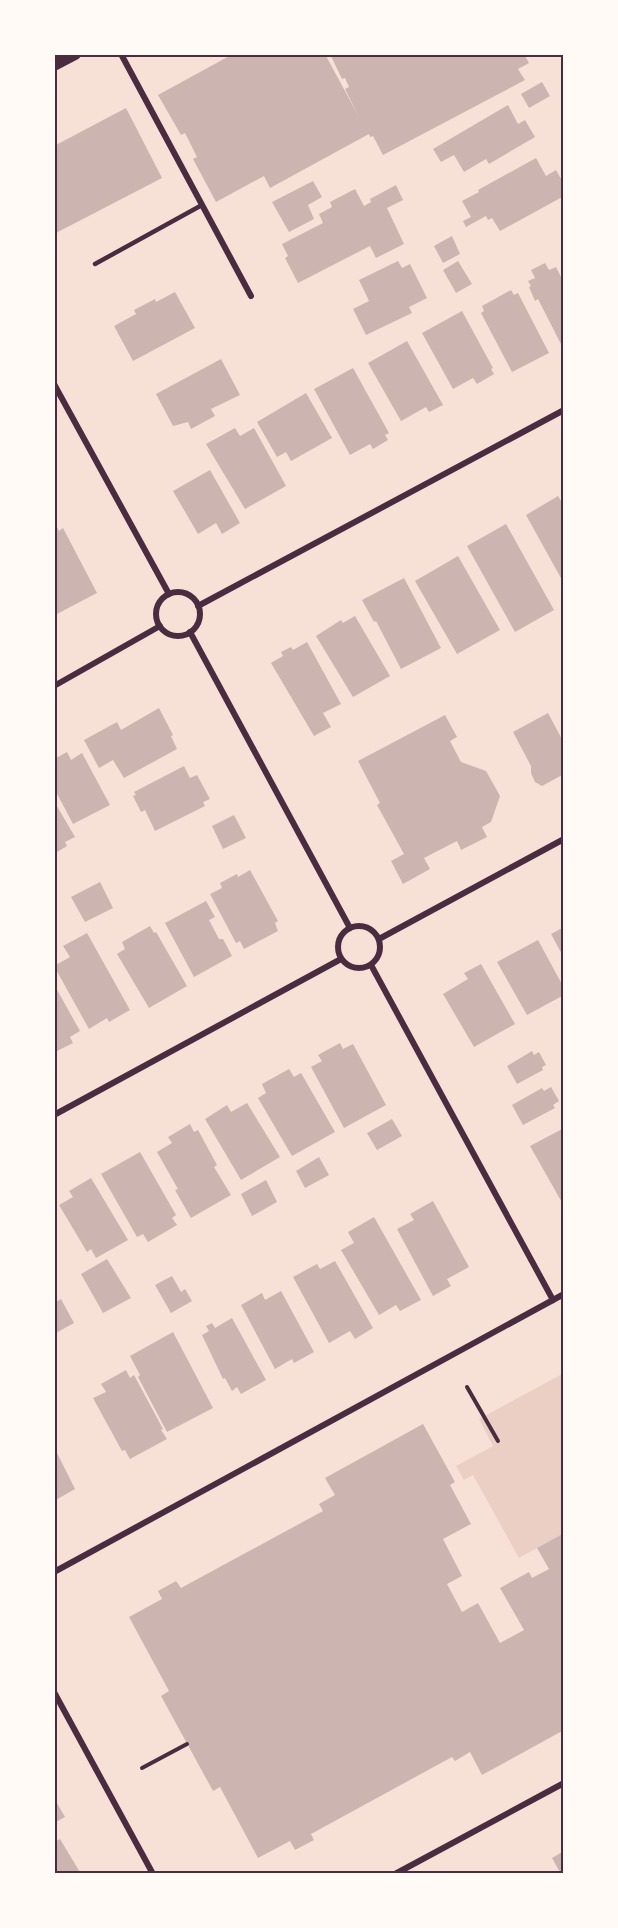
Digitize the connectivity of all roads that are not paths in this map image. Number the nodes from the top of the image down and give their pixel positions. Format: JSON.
{"nodes":[{"id":1,"x":75,"y":54,"type":"edge"},
{"id":2,"x":121,"y":54,"type":"edge"},
{"id":3,"x":54,"y":64,"type":"edge"},
{"id":4,"x":202,"y":205,"type":"junction"},
{"id":5,"x":95,"y":264,"type":"dead end"},
{"id":6,"x":251,"y":296,"type":"dead end"},
{"id":7,"x":54,"y":384,"type":"edge"},
{"id":8,"x":564,"y":410,"type":"edge"},
{"id":9,"x":169,"y":594,"type":"junction"},
{"id":10,"x":198,"y":606,"type":"junction"},
{"id":11,"x":160,"y":626,"type":"junction"},
{"id":12,"x":190,"y":632,"type":"junction"},
{"id":13,"x":54,"y":686,"type":"edge"},
{"id":14,"x":564,"y":839,"type":"edge"},
{"id":15,"x":350,"y":928,"type":"junction"},
{"id":16,"x":379,"y":939,"type":"junction"},
{"id":17,"x":341,"y":959,"type":"junction"},
{"id":18,"x":371,"y":965,"type":"junction"},
{"id":19,"x":54,"y":1115,"type":"edge"},
{"id":20,"x":564,"y":1294,"type":"edge"},
{"id":21,"x":553,"y":1300,"type":"junction"},
{"id":22,"x":54,"y":1572,"type":"edge"},
{"id":23,"x":54,"y":1692,"type":"edge"},
{"id":24,"x":564,"y":1783,"type":"edge"},
{"id":25,"x":153,"y":1874,"type":"edge"},
{"id":26,"x":395,"y":1874,"type":"edge"}],
"edges":[{"from":1,"to":3,"type":"main road"},
{"from":2,"to":4,"type":"street"},
{"from":4,"to":5,"type":"lane"},
{"from":4,"to":6,"type":"street"},
{"from":7,"to":9,"type":"street"},
{"from":8,"to":10,"type":"street"},
{"from":9,"to":10,"type":"street"},
{"from":9,"to":11,"type":"street"},
{"from":10,"to":12,"type":"street"},
{"from":11,"to":12,"type":"street"},
{"from":11,"to":13,"type":"street"},
{"from":12,"to":15,"type":"street"},
{"from":14,"to":16,"type":"street"},
{"from":15,"to":16,"type":"street"},
{"from":15,"to":17,"type":"street"},
{"from":16,"to":18,"type":"street"},
{"from":17,"to":18,"type":"street"},
{"from":17,"to":19,"type":"street"},
{"from":18,"to":21,"type":"street"},
{"from":20,"to":21,"type":"street"},
{"from":21,"to":22,"type":"street"},
{"from":23,"to":25,"type":"street"},
{"from":24,"to":26,"type":"street"}]}
